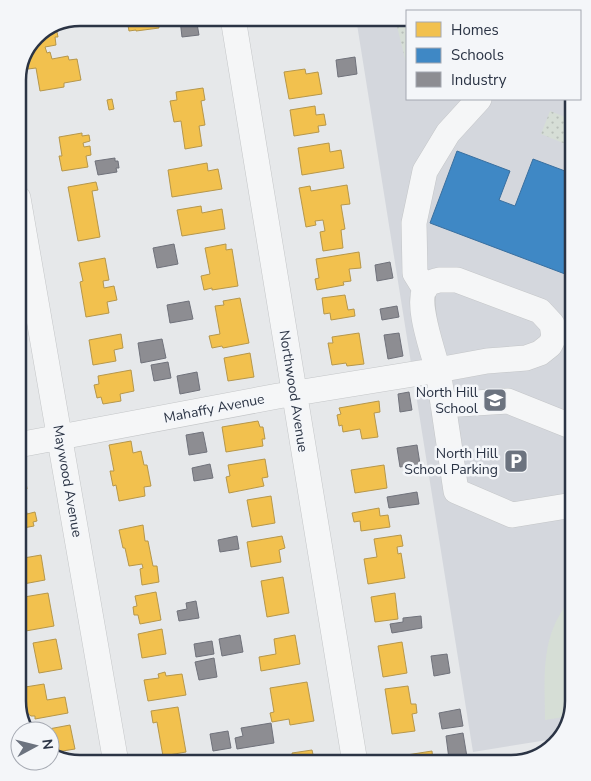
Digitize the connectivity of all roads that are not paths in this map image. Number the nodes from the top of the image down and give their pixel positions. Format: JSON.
{"nodes":[{"id":1,"x":234,"y":26,"type":"edge"},
{"id":2,"x":479,"y":100,"type":"edge"},
{"id":3,"x":26,"y":244,"type":"edge"},
{"id":4,"x":425,"y":289,"type":"junction"},
{"id":5,"x":438,"y":370,"type":"junction"},
{"id":6,"x":294,"y":393,"type":"junction"},
{"id":7,"x":443,"y":405,"type":"junction"},
{"id":8,"x":565,"y":423,"type":"edge"},
{"id":9,"x":60,"y":438,"type":"junction"},
{"id":10,"x":26,"y":444,"type":"edge"},
{"id":11,"x":565,"y":506,"type":"edge"},
{"id":12,"x":115,"y":755,"type":"edge"},
{"id":13,"x":354,"y":755,"type":"edge"}],
"edges":[{"from":1,"to":6,"type":"street","name":"Northwood Avenue"},
{"from":2,"to":4,"type":"street"},
{"from":3,"to":9,"type":"street","name":"Maywood Avenue"},
{"from":4,"to":5,"type":"street"},
{"from":4,"to":5,"type":"street","name":"Mahaffy Avenue"},
{"from":5,"to":6,"type":"street","name":"Mahaffy Avenue"},
{"from":5,"to":7,"type":"street"},
{"from":6,"to":9,"type":"street","name":"Mahaffy Avenue"},
{"from":6,"to":13,"type":"street","name":"Northwood Avenue"},
{"from":7,"to":8,"type":"street"},
{"from":7,"to":11,"type":"street"},
{"from":9,"to":10,"type":"street","name":"Mahaffy Avenue"},
{"from":9,"to":12,"type":"street","name":"Maywood Avenue"}]}
